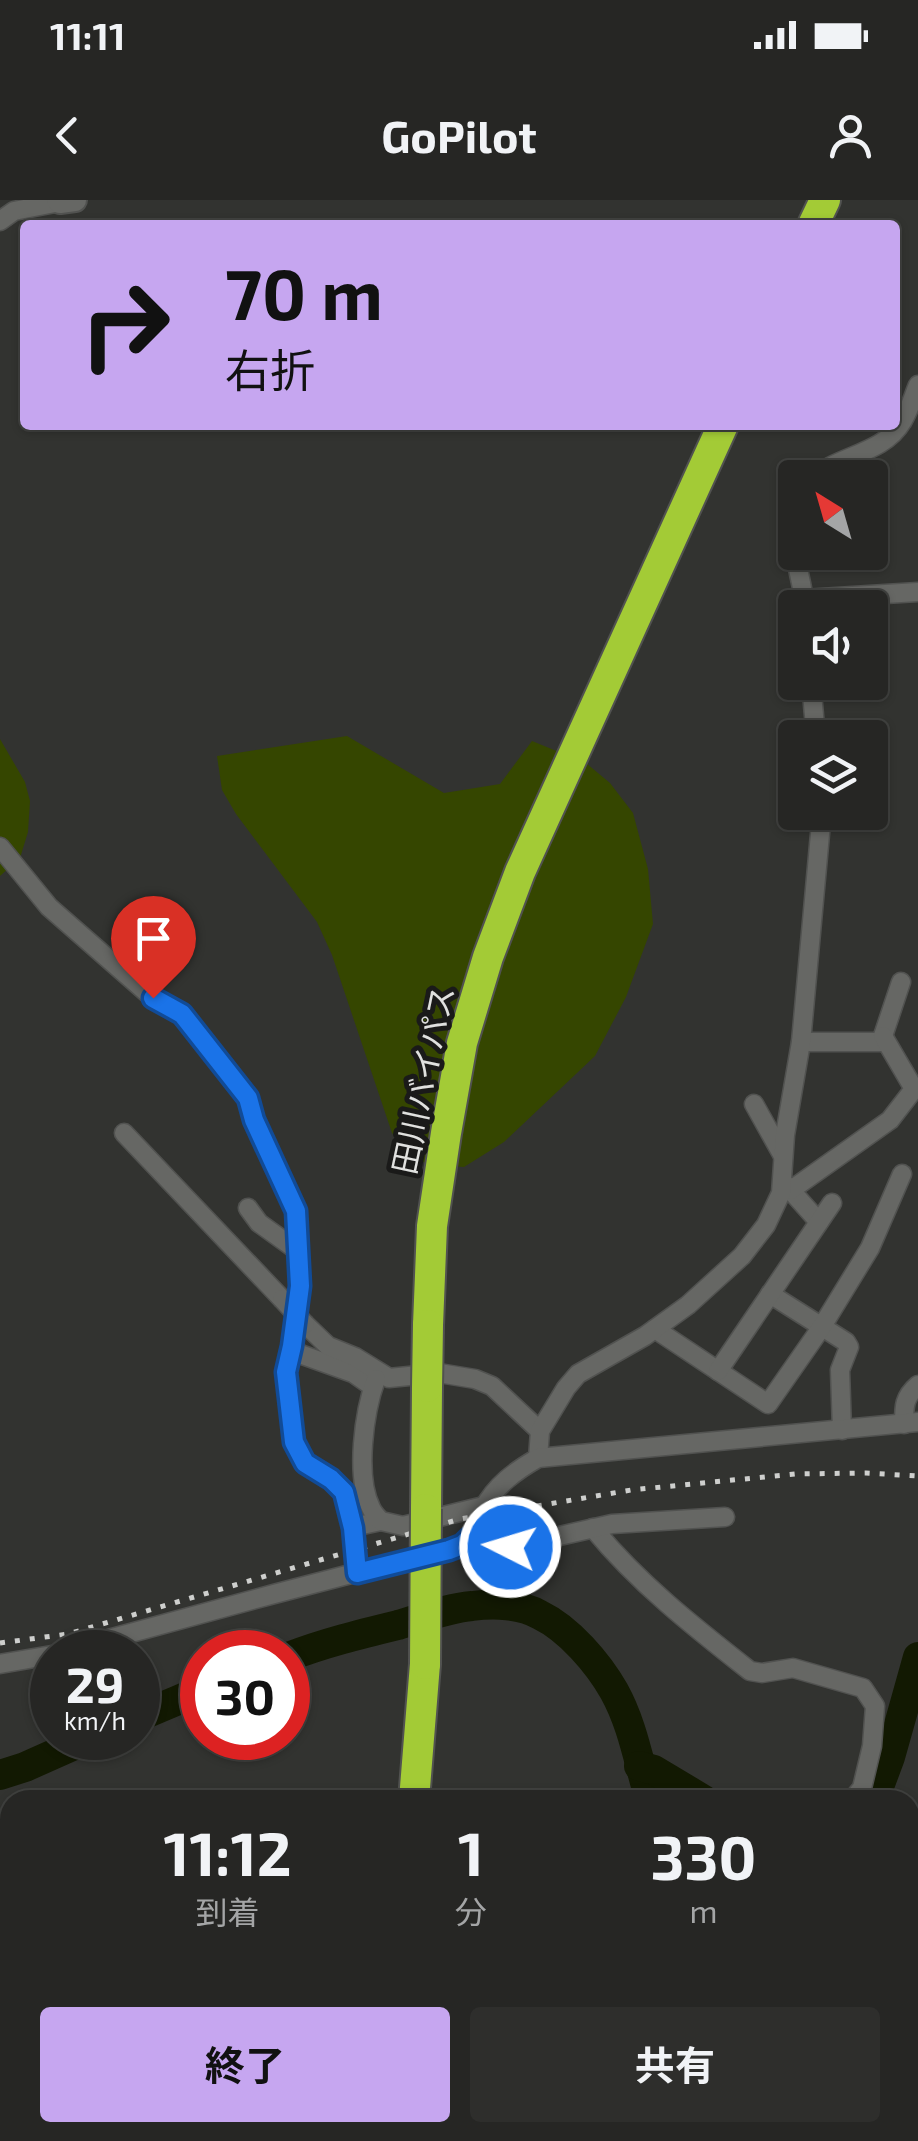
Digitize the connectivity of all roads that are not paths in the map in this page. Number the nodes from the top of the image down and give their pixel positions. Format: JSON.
{"nodes":[{"id":1,"x":64,"y":201,"type":"edge"},
{"id":2,"x":0,"y":221,"type":"edge"},
{"id":3,"x":918,"y":385,"type":"edge"},
{"id":4,"x":900,"y":426,"type":"edge"},
{"id":5,"x":721,"y":430,"type":"edge"},
{"id":6,"x":896,"y":430,"type":"edge"},
{"id":7,"x":844,"y":460,"type":"edge"},
{"id":8,"x":918,"y":592,"type":"edge"},
{"id":9,"x":888,"y":595,"type":"edge"},
{"id":10,"x":820,"y":830,"type":"edge"},
{"id":11,"x":0,"y":846,"type":"edge"},
{"id":12,"x":901,"y":982,"type":"dead end"},
{"id":13,"x":882,"y":1036,"type":"junction"},
{"id":14,"x":801,"y":1042,"type":"junction"},
{"id":15,"x":754,"y":1104,"type":"dead end"},
{"id":16,"x":124,"y":1133,"type":"dead end"},
{"id":17,"x":783,"y":1157,"type":"junction"},
{"id":18,"x":902,"y":1174,"type":"dead end"},
{"id":19,"x":786,"y":1185,"type":"junction"},
{"id":20,"x":832,"y":1202,"type":"dead end"},
{"id":21,"x":248,"y":1208,"type":"dead end"},
{"id":22,"x":819,"y":1222,"type":"junction"},
{"id":23,"x":298,"y":1251,"type":"junction"},
{"id":24,"x":770,"y":1294,"type":"junction"},
{"id":25,"x":821,"y":1328,"type":"junction"},
{"id":26,"x":655,"y":1329,"type":"junction"},
{"id":27,"x":292,"y":1346,"type":"junction"},
{"id":28,"x":718,"y":1371,"type":"junction"},
{"id":29,"x":376,"y":1379,"type":"junction"},
{"id":30,"x":918,"y":1385,"type":"edge"},
{"id":31,"x":768,"y":1404,"type":"junction"},
{"id":32,"x":911,"y":1423,"type":"edge"},
{"id":33,"x":842,"y":1430,"type":"junction"},
{"id":34,"x":540,"y":1431,"type":"junction"},
{"id":35,"x":798,"y":1434,"type":"junction"},
{"id":36,"x":538,"y":1458,"type":"junction"},
{"id":37,"x":484,"y":1506,"type":"junction"},
{"id":38,"x":725,"y":1517,"type":"dead end"},
{"id":39,"x":381,"y":1521,"type":"junction"},
{"id":40,"x":353,"y":1528,"type":"junction"},
{"id":41,"x":593,"y":1528,"type":"junction"},
{"id":42,"x":469,"y":1538,"type":"junction"},
{"id":43,"x":357,"y":1573,"type":"junction"},
{"id":44,"x":142,"y":1630,"type":"edge"},
{"id":45,"x":30,"y":1659,"type":"edge"},
{"id":46,"x":0,"y":1664,"type":"edge"},
{"id":47,"x":415,"y":1790,"type":"edge"},
{"id":48,"x":860,"y":1790,"type":"edge"}],
"edges":[{"from":1,"to":2,"type":"street"},
{"from":3,"to":4,"type":"street"},
{"from":5,"to":47,"type":"highway","name":"田川バイパス","bridge":true},
{"from":6,"to":7,"type":"street"},
{"from":8,"to":9,"type":"street"},
{"from":10,"to":14,"type":"street"},
{"from":11,"to":23,"type":"street"},
{"from":12,"to":13,"type":"street"},
{"from":13,"to":14,"type":"street"},
{"from":13,"to":19,"type":"street"},
{"from":14,"to":17,"type":"street"},
{"from":15,"to":17,"type":"street"},
{"from":16,"to":29,"type":"street","bridge":true},
{"from":17,"to":19,"type":"street"},
{"from":18,"to":25,"type":"street"},
{"from":19,"to":22,"type":"street"},
{"from":19,"to":26,"type":"street"},
{"from":20,"to":22,"type":"street"},
{"from":21,"to":23,"type":"street"},
{"from":22,"to":24,"type":"street"},
{"from":23,"to":27,"type":"street"},
{"from":24,"to":25,"type":"street"},
{"from":24,"to":28,"type":"street"},
{"from":25,"to":31,"type":"street"},
{"from":25,"to":33,"type":"street"},
{"from":26,"to":28,"type":"street"},
{"from":26,"to":34,"type":"street"},
{"from":27,"to":29,"type":"street"},
{"from":27,"to":40,"type":"street"},
{"from":28,"to":31,"type":"street"},
{"from":29,"to":34,"type":"street"},
{"from":29,"to":39,"type":"street"},
{"from":30,"to":32,"type":"street"},
{"from":31,"to":35,"type":"street"},
{"from":32,"to":33,"type":"street"},
{"from":33,"to":35,"type":"street"},
{"from":34,"to":36,"type":"street"},
{"from":35,"to":36,"type":"street"},
{"from":36,"to":37,"type":"street"},
{"from":37,"to":39,"type":"street"},
{"from":37,"to":42,"type":"street"},
{"from":38,"to":41,"type":"street"},
{"from":39,"to":40,"type":"street"},
{"from":40,"to":43,"type":"street"},
{"from":41,"to":42,"type":"street"},
{"from":41,"to":48,"type":"street"},
{"from":42,"to":43,"type":"street"},
{"from":43,"to":44,"type":"street"},
{"from":45,"to":46,"type":"street"}]}
